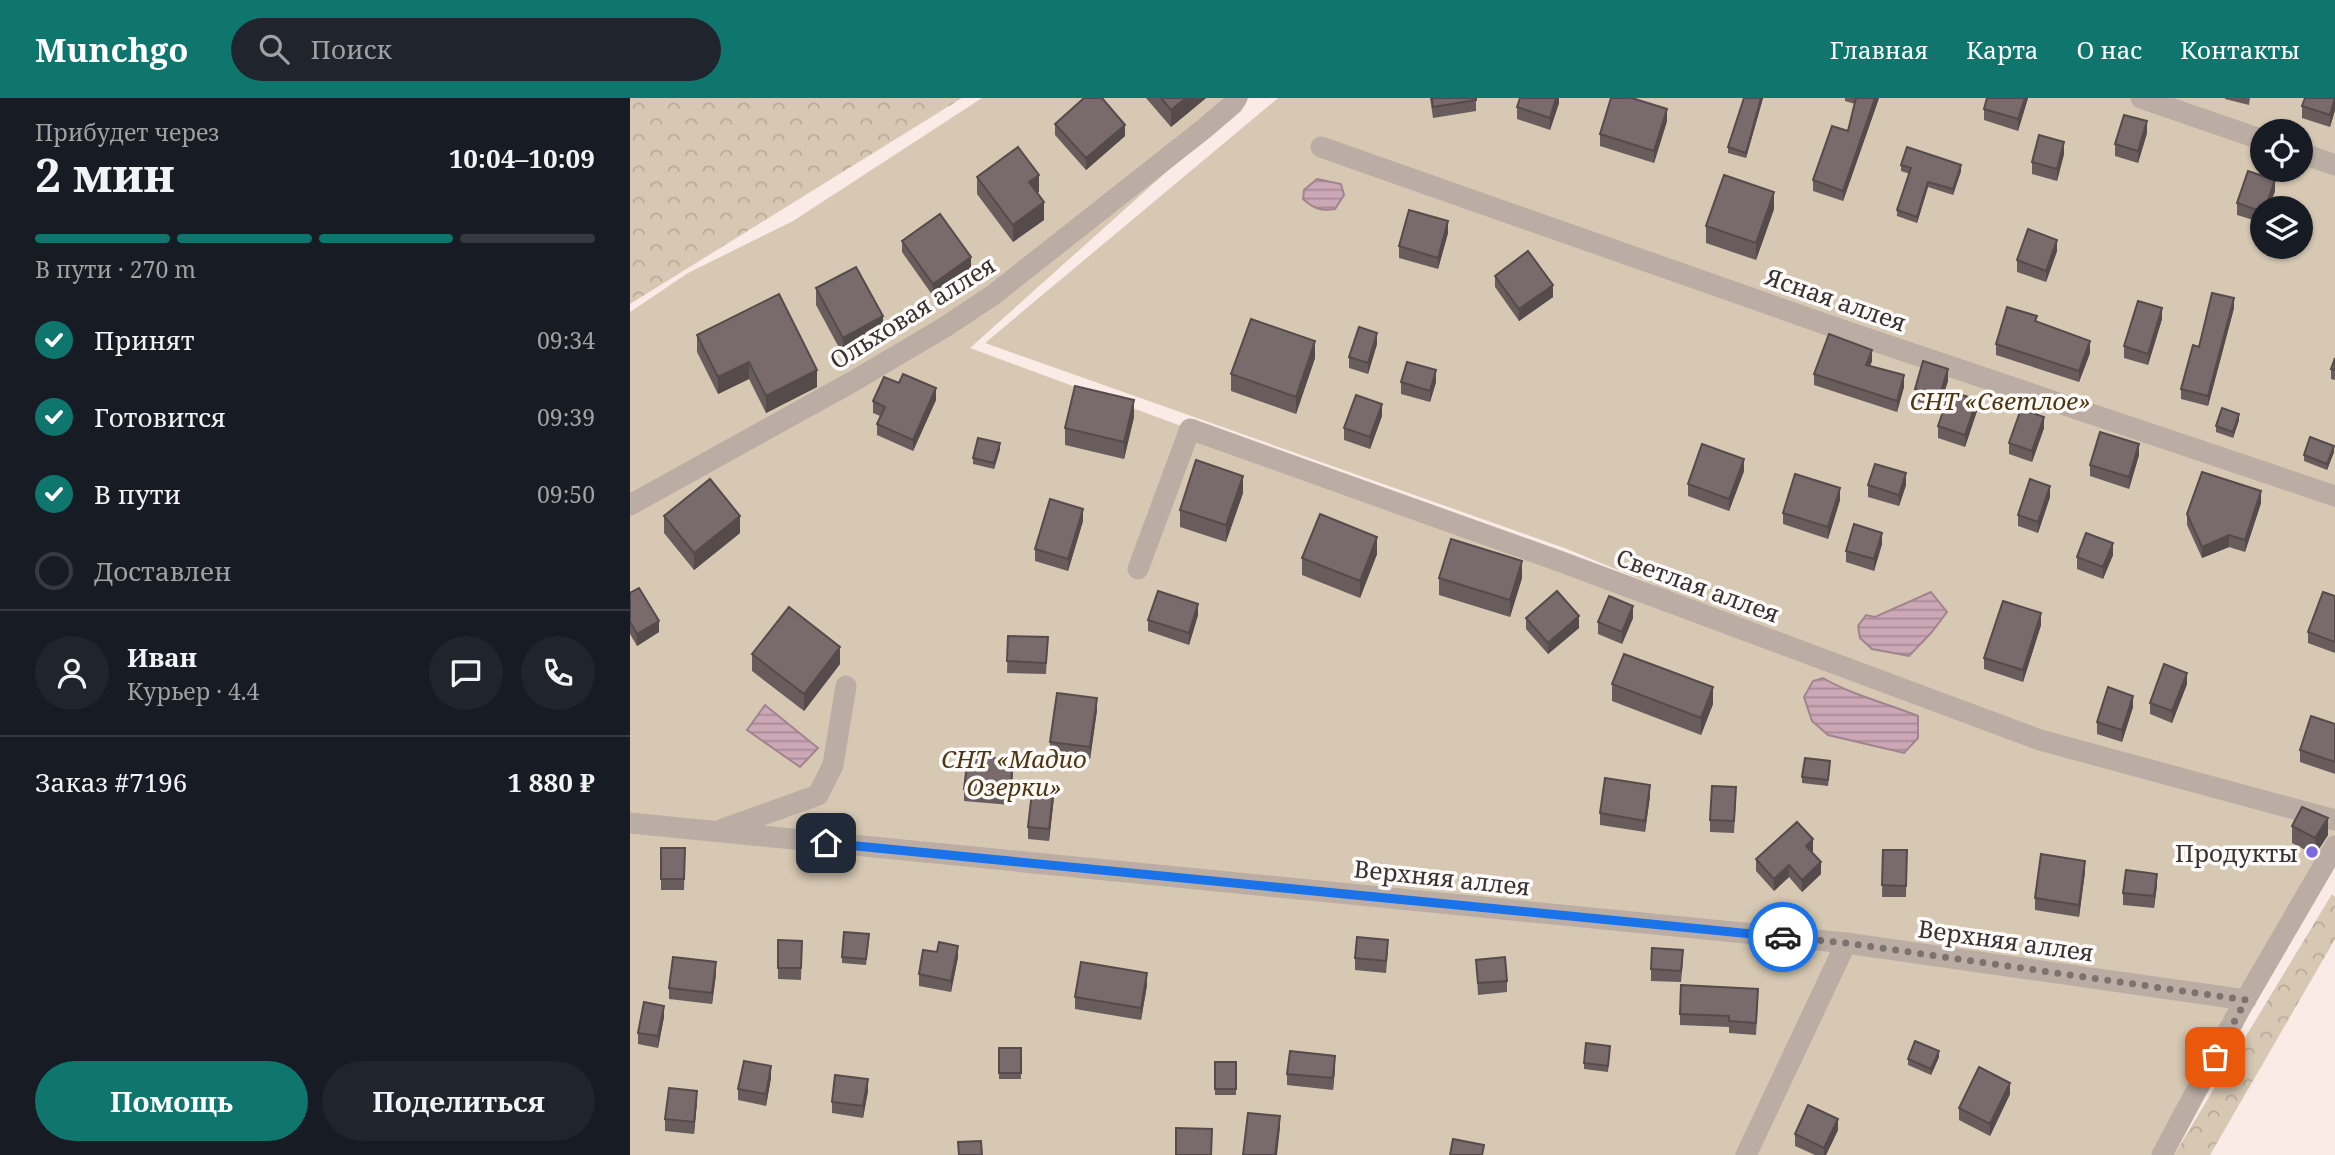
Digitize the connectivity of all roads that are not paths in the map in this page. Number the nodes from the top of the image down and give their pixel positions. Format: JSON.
{"nodes":[{"id":1,"x":2141,"y":98,"type":"edge"},
{"id":2,"x":1235,"y":101,"type":"edge"},
{"id":3,"x":2250,"y":136,"type":"edge"},
{"id":4,"x":1321,"y":147,"type":"dead end"},
{"id":5,"x":2313,"y":157,"type":"edge"},
{"id":6,"x":2335,"y":164,"type":"edge"},
{"id":7,"x":2335,"y":496,"type":"edge"},
{"id":8,"x":630,"y":505,"type":"edge"},
{"id":9,"x":1138,"y":569,"type":"dead end"},
{"id":10,"x":846,"y":686,"type":"dead end"},
{"id":11,"x":2335,"y":820,"type":"edge"},
{"id":12,"x":630,"y":823,"type":"edge"},
{"id":13,"x":716,"y":832,"type":"junction"},
{"id":14,"x":2335,"y":846,"type":"edge"},
{"id":15,"x":1846,"y":943,"type":"junction"},
{"id":16,"x":2246,"y":1000,"type":"junction"},
{"id":17,"x":1746,"y":1155,"type":"edge"},
{"id":18,"x":2162,"y":1155,"type":"edge"}],
"edges":[{"from":1,"to":3,"type":"street"},
{"from":2,"to":8,"type":"street","name":"Ольховая аллея"},
{"from":4,"to":7,"type":"street","name":"Ясная аллея"},
{"from":5,"to":6,"type":"street"},
{"from":9,"to":11,"type":"street","name":"Светлая аллея"},
{"from":10,"to":13,"type":"street"},
{"from":12,"to":13,"type":"street","name":"Верхняя аллея"},
{"from":13,"to":15,"type":"street","name":"Верхняя аллея"},
{"from":14,"to":16,"type":"street"},
{"from":15,"to":16,"type":"street","name":"Верхняя аллея"},
{"from":15,"to":17,"type":"street"},
{"from":16,"to":18,"type":"street"}]}
